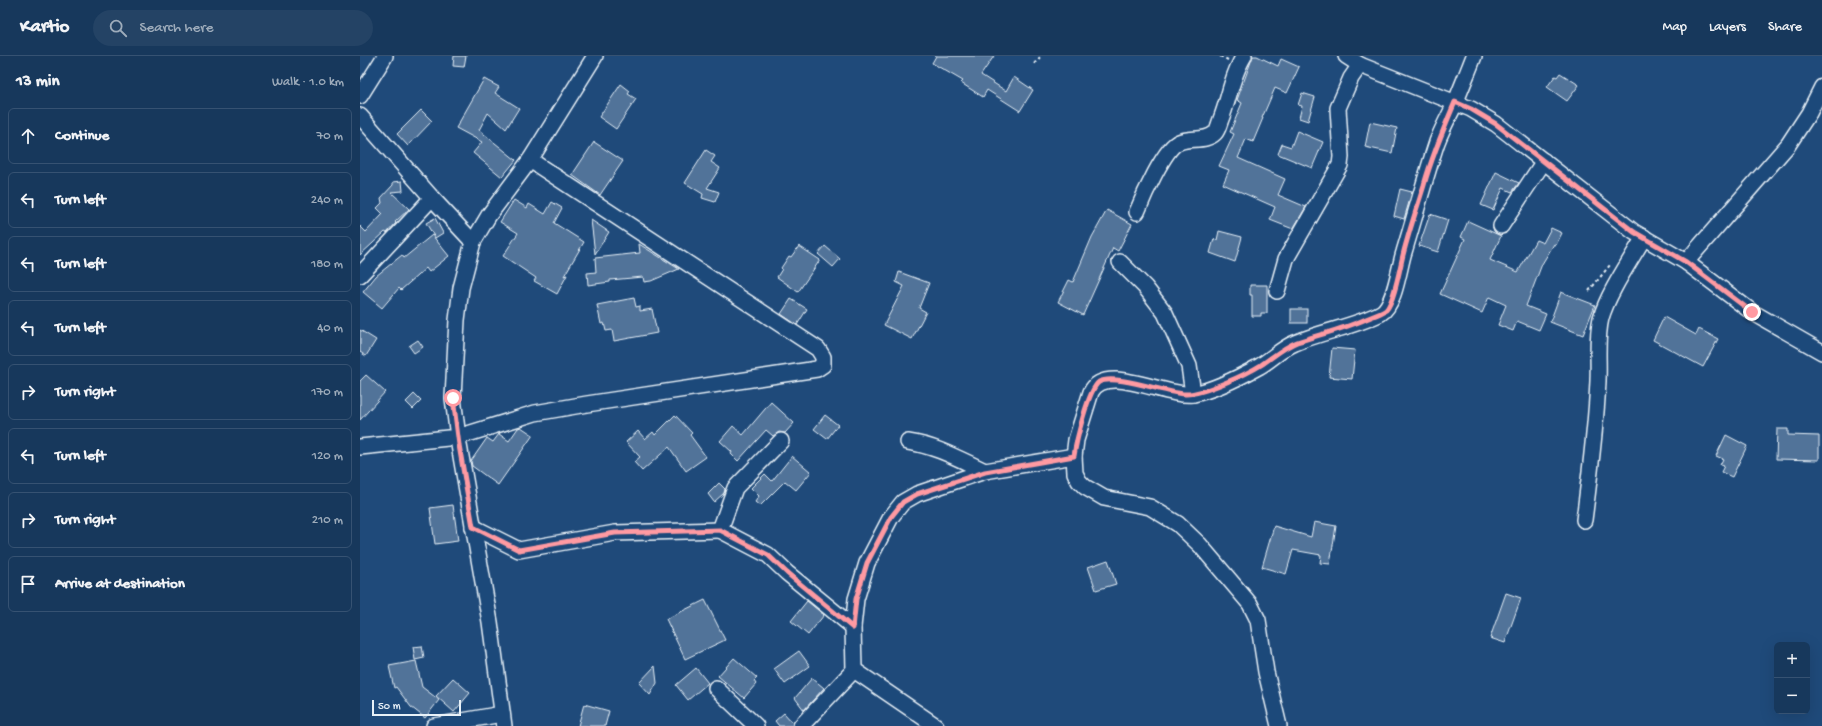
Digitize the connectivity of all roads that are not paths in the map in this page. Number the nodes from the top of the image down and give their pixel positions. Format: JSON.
{"nodes":[{"id":1,"x":385,"y":56,"type":"edge"},
{"id":2,"x":595,"y":56,"type":"edge"},
{"id":3,"x":1244,"y":56,"type":"edge"},
{"id":4,"x":1346,"y":56,"type":"edge"},
{"id":5,"x":1474,"y":56,"type":"edge"},
{"id":6,"x":1360,"y":65,"type":"junction"},
{"id":7,"x":1822,"y":87,"type":"edge"},
{"id":8,"x":360,"y":96,"type":"edge"},
{"id":9,"x":1455,"y":102,"type":"junction"},
{"id":10,"x":360,"y":116,"type":"edge"},
{"id":11,"x":530,"y":160,"type":"junction"},
{"id":12,"x":1544,"y":161,"type":"junction"},
{"id":13,"x":432,"y":198,"type":"junction"},
{"id":14,"x":1137,"y":212,"type":"dead end"},
{"id":15,"x":1501,"y":226,"type":"dead end"},
{"id":16,"x":1644,"y":238,"type":"junction"},
{"id":17,"x":474,"y":242,"type":"junction"},
{"id":18,"x":1120,"y":262,"type":"dead end"},
{"id":19,"x":1686,"y":262,"type":"junction"},
{"id":20,"x":360,"y":275,"type":"edge"},
{"id":21,"x":1277,"y":292,"type":"dead end"},
{"id":22,"x":1822,"y":352,"type":"edge"},
{"id":23,"x":1193,"y":394,"type":"junction"},
{"id":24,"x":458,"y":437,"type":"junction"},
{"id":25,"x":781,"y":441,"type":"dead end"},
{"id":26,"x":908,"y":442,"type":"dead end"},
{"id":27,"x":360,"y":447,"type":"edge"},
{"id":28,"x":1074,"y":456,"type":"junction"},
{"id":29,"x":985,"y":472,"type":"junction"},
{"id":30,"x":1584,"y":520,"type":"dead end"},
{"id":31,"x":473,"y":527,"type":"junction"},
{"id":32,"x":720,"y":530,"type":"junction"},
{"id":33,"x":853,"y":628,"type":"junction"},
{"id":34,"x":854,"y":670,"type":"junction"},
{"id":35,"x":716,"y":688,"type":"dead end"},
{"id":36,"x":503,"y":720,"type":"edge"},
{"id":37,"x":434,"y":726,"type":"edge"},
{"id":38,"x":756,"y":726,"type":"edge"},
{"id":39,"x":801,"y":726,"type":"edge"},
{"id":40,"x":936,"y":726,"type":"edge"},
{"id":41,"x":1278,"y":726,"type":"edge"}],
"edges":[{"from":1,"to":8,"type":"street"},
{"from":2,"to":11,"type":"street"},
{"from":3,"to":14,"type":"street"},
{"from":4,"to":6,"type":"street"},
{"from":5,"to":9,"type":"street"},
{"from":6,"to":9,"type":"street"},
{"from":6,"to":21,"type":"street"},
{"from":7,"to":19,"type":"street"},
{"from":9,"to":12,"type":"street"},
{"from":9,"to":23,"type":"street"},
{"from":10,"to":13,"type":"street"},
{"from":11,"to":17,"type":"street"},
{"from":11,"to":24,"type":"street"},
{"from":12,"to":15,"type":"street"},
{"from":12,"to":16,"type":"street"},
{"from":13,"to":17,"type":"street"},
{"from":13,"to":20,"type":"street"},
{"from":16,"to":19,"type":"street"},
{"from":16,"to":30,"type":"street"},
{"from":17,"to":24,"type":"street"},
{"from":18,"to":23,"type":"street"},
{"from":19,"to":22,"type":"street"},
{"from":23,"to":28,"type":"street"},
{"from":24,"to":27,"type":"street"},
{"from":24,"to":31,"type":"street"},
{"from":25,"to":32,"type":"street"},
{"from":26,"to":29,"type":"street"},
{"from":28,"to":29,"type":"street"},
{"from":28,"to":41,"type":"street"},
{"from":29,"to":33,"type":"street"},
{"from":31,"to":32,"type":"street"},
{"from":31,"to":36,"type":"street"},
{"from":32,"to":33,"type":"street"},
{"from":33,"to":34,"type":"street"},
{"from":34,"to":39,"type":"street"},
{"from":34,"to":40,"type":"street"},
{"from":35,"to":38,"type":"street"},
{"from":36,"to":37,"type":"street"}]}
